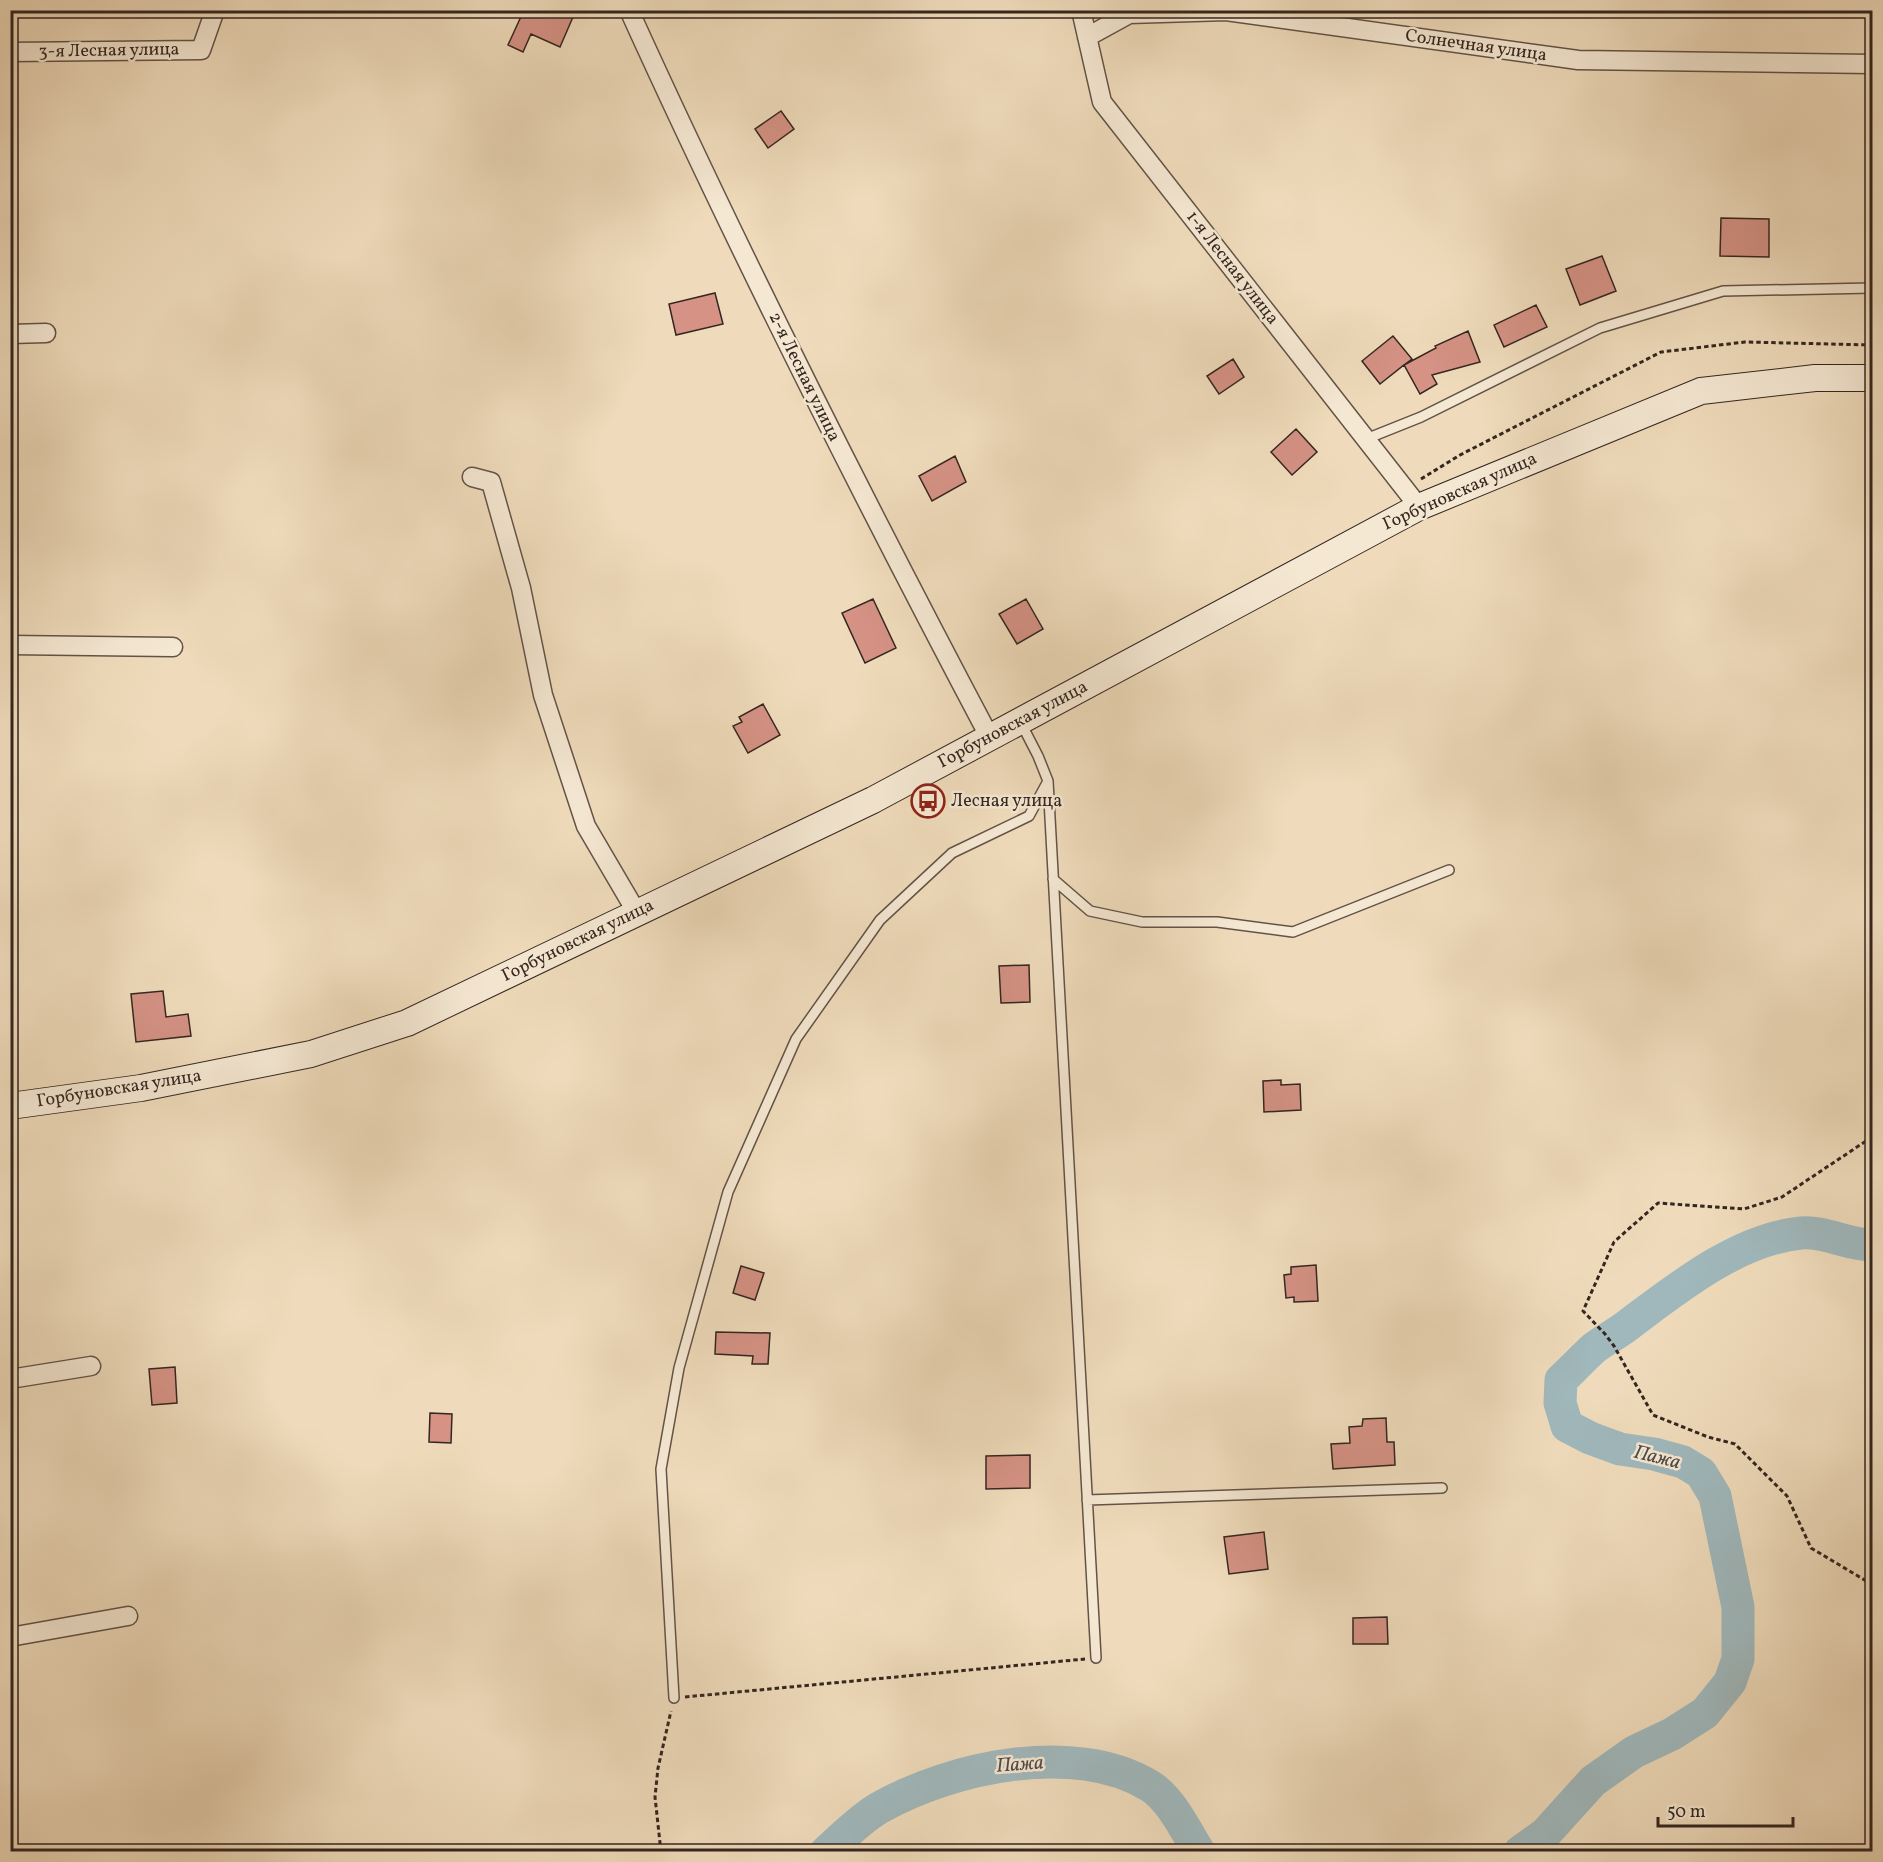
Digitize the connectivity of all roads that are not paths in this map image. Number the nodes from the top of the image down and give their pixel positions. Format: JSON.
{"nodes":[{"id":1,"x":215,"y":10,"type":"edge"},
{"id":2,"x":629,"y":10,"type":"edge"},
{"id":3,"x":1081,"y":10,"type":"edge"},
{"id":4,"x":1087,"y":37,"type":"junction"},
{"id":5,"x":10,"y":52,"type":"edge"},
{"id":6,"x":1872,"y":64,"type":"edge"},
{"id":7,"x":1872,"y":288,"type":"edge"},
{"id":8,"x":46,"y":333,"type":"dead end"},
{"id":9,"x":10,"y":334,"type":"edge"},
{"id":10,"x":1872,"y":378,"type":"edge"},
{"id":11,"x":1366,"y":439,"type":"junction"},
{"id":12,"x":472,"y":477,"type":"dead end"},
{"id":13,"x":1412,"y":498,"type":"junction"},
{"id":14,"x":10,"y":645,"type":"edge"},
{"id":15,"x":173,"y":647,"type":"dead end"},
{"id":16,"x":1020,"y":721,"type":"junction"},
{"id":17,"x":990,"y":738,"type":"junction"},
{"id":18,"x":1048,"y":781,"type":"junction"},
{"id":19,"x":1449,"y":870,"type":"dead end"},
{"id":20,"x":1053,"y":879,"type":"junction"},
{"id":21,"x":637,"y":913,"type":"junction"},
{"id":22,"x":10,"y":1106,"type":"edge"},
{"id":23,"x":91,"y":1366,"type":"dead end"},
{"id":24,"x":10,"y":1379,"type":"edge"},
{"id":25,"x":1442,"y":1488,"type":"dead end"},
{"id":26,"x":1087,"y":1500,"type":"junction"},
{"id":27,"x":128,"y":1616,"type":"dead end"},
{"id":28,"x":10,"y":1637,"type":"edge"},
{"id":29,"x":1096,"y":1658,"type":"road end"},
{"id":30,"x":674,"y":1698,"type":"road end"}],
"edges":[{"from":1,"to":5,"type":"street","name":"3-я Лесная улица"},
{"from":2,"to":17,"type":"street","name":"2-я Лесная улица"},
{"from":3,"to":4,"type":"street","name":"1-я Лесная улица"},
{"from":4,"to":6,"type":"street","name":"Солнечная улица"},
{"from":4,"to":11,"type":"street","name":"1-я Лесная улица"},
{"from":7,"to":11,"type":"lane"},
{"from":8,"to":9,"type":"street"},
{"from":10,"to":13,"type":"main road","name":"Горбуновская улица"},
{"from":11,"to":13,"type":"street","name":"1-я Лесная улица"},
{"from":12,"to":21,"type":"street"},
{"from":13,"to":16,"type":"main road","name":"Горбуновская улица"},
{"from":14,"to":15,"type":"street"},
{"from":16,"to":17,"type":"main road","name":"Горбуновская улица"},
{"from":16,"to":18,"type":"lane"},
{"from":17,"to":21,"type":"main road","name":"Горбуновская улица"},
{"from":18,"to":20,"type":"lane"},
{"from":18,"to":30,"type":"lane"},
{"from":19,"to":20,"type":"lane"},
{"from":20,"to":26,"type":"lane"},
{"from":21,"to":22,"type":"main road","name":"Горбуновская улица"},
{"from":23,"to":24,"type":"street"},
{"from":25,"to":26,"type":"lane"},
{"from":26,"to":29,"type":"lane"},
{"from":27,"to":28,"type":"street"}]}
